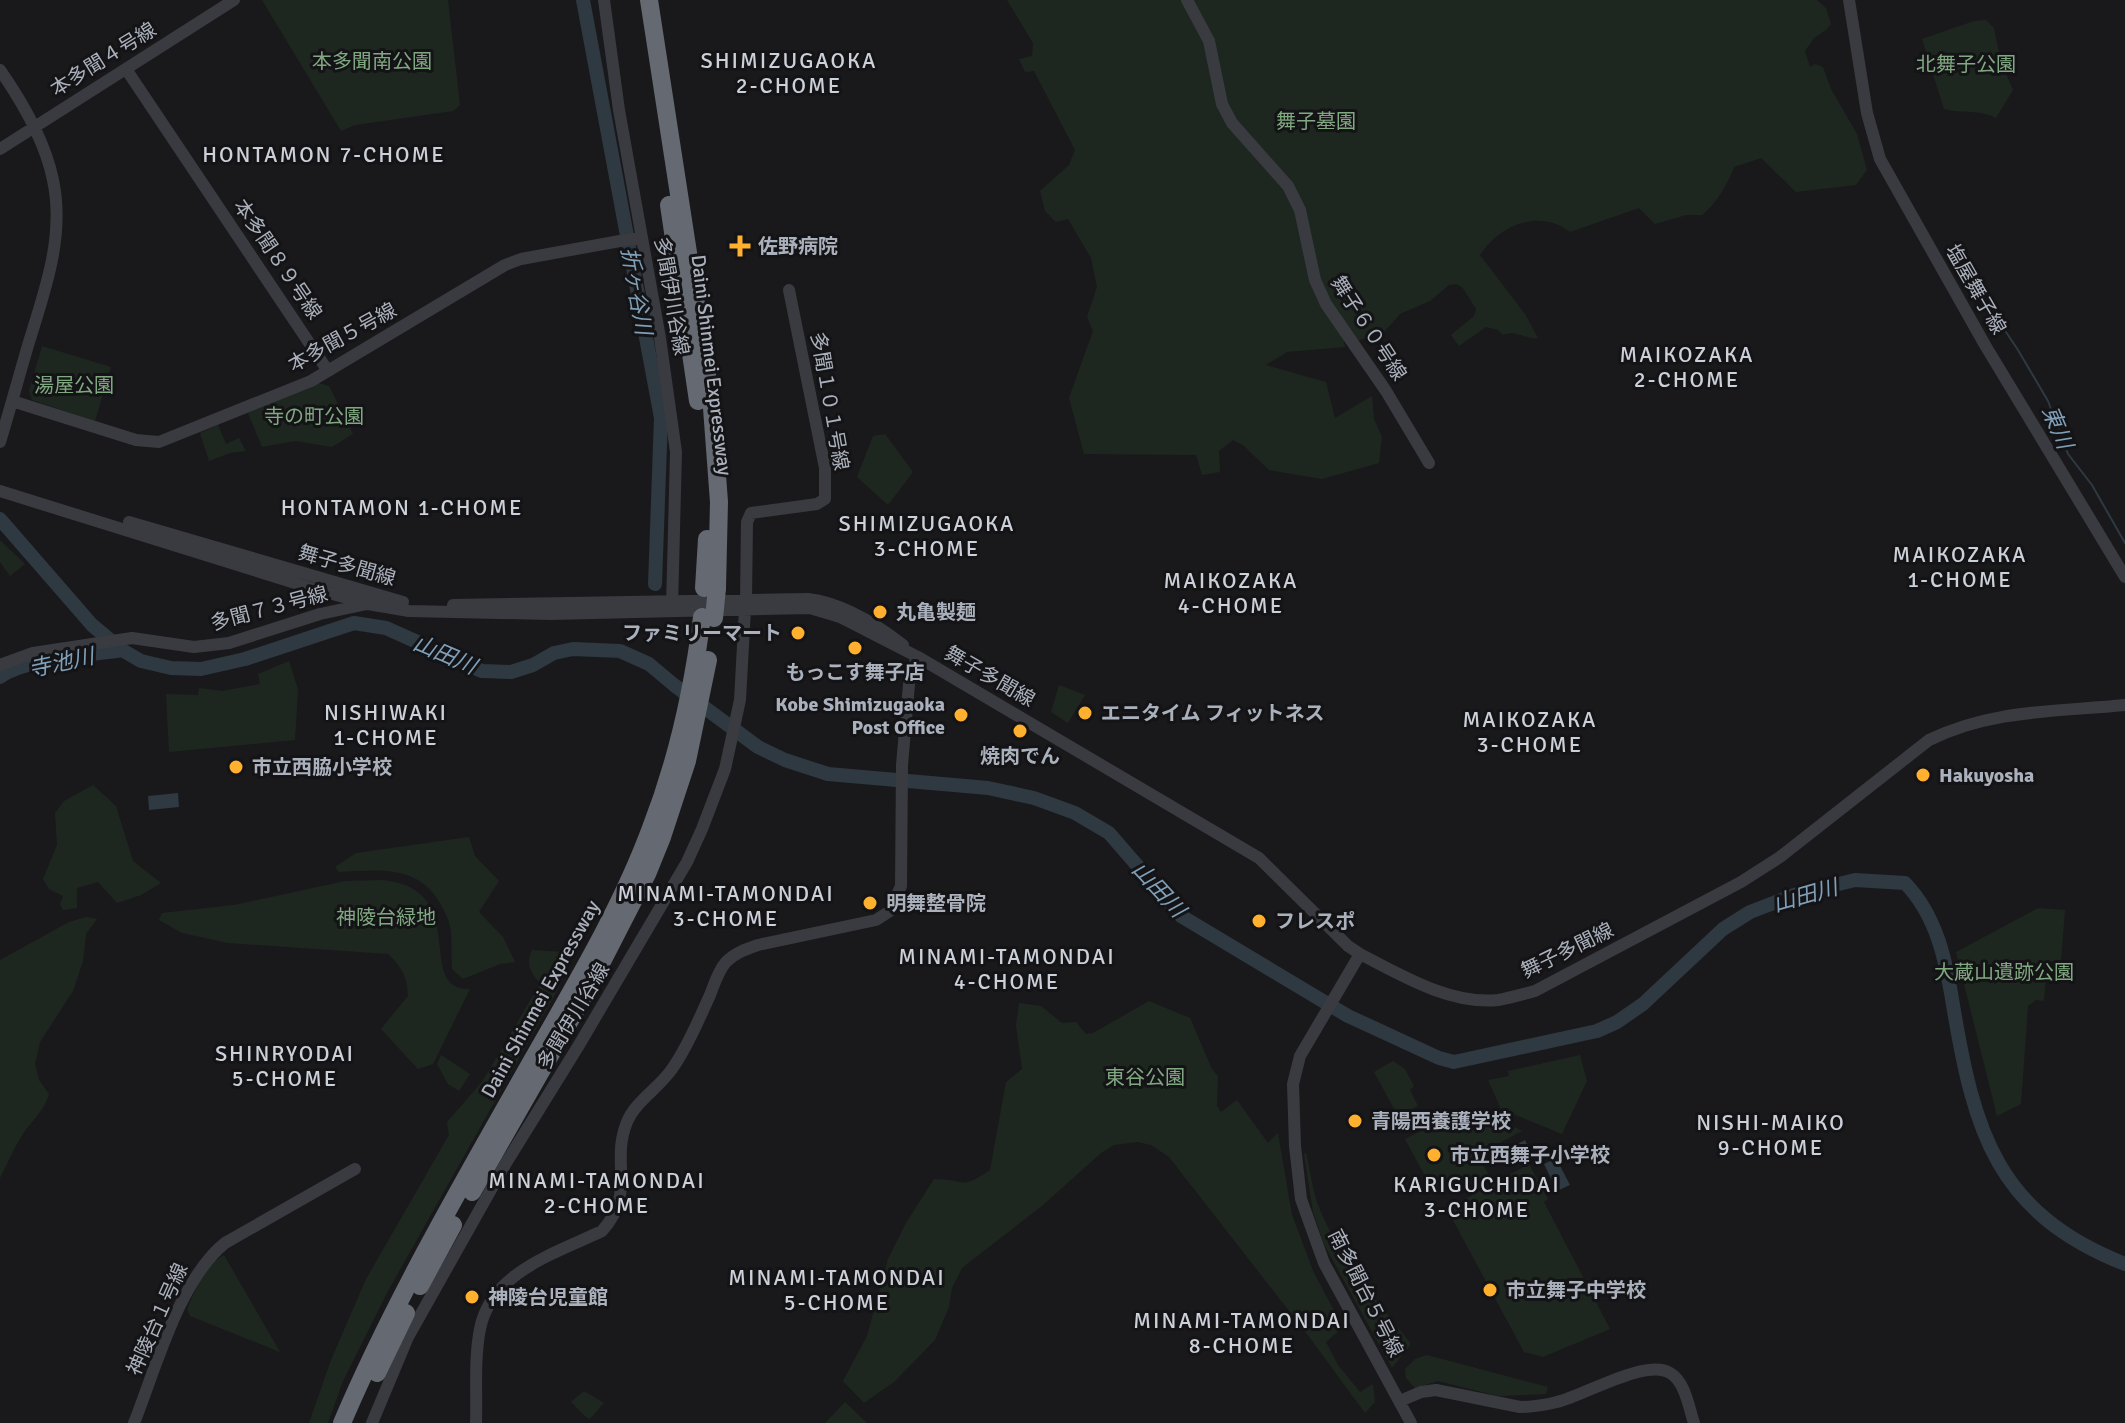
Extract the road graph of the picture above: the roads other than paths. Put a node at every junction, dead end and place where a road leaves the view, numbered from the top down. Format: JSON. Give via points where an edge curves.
{"nodes":[{"id":1,"x":234,"y":0,"type":"edge"},
{"id":2,"x":604,"y":0,"type":"edge"},
{"id":3,"x":636,"y":0,"type":"edge"},
{"id":4,"x":649,"y":0,"type":"edge"},
{"id":5,"x":1187,"y":0,"type":"edge"},
{"id":6,"x":1849,"y":0,"type":"edge"},
{"id":7,"x":126,"y":69,"type":"junction"},
{"id":8,"x":0,"y":70,"type":"edge"},
{"id":9,"x":34,"y":126,"type":"junction"},
{"id":10,"x":0,"y":149,"type":"edge"},
{"id":11,"x":637,"y":238,"type":"junction"},
{"id":12,"x":789,"y":290,"type":"dead end"},
{"id":13,"x":328,"y":371,"type":"junction"},
{"id":14,"x":12,"y":401,"type":"junction"},
{"id":15,"x":0,"y":442,"type":"edge"},
{"id":16,"x":1429,"y":463,"type":"dead end"},
{"id":17,"x":0,"y":483,"type":"edge"},
{"id":18,"x":0,"y":491,"type":"edge"},
{"id":19,"x":2125,"y":577,"type":"edge"},
{"id":20,"x":711,"y":588,"type":"junction"},
{"id":21,"x":368,"y":604,"type":"junction"},
{"id":22,"x":746,"y":604,"type":"junction"},
{"id":23,"x":672,"y":606,"type":"junction"},
{"id":24,"x":918,"y":657,"type":"junction"},
{"id":25,"x":0,"y":665,"type":"edge"},
{"id":26,"x":2125,"y":705,"type":"edge"},
{"id":27,"x":690,"y":723,"type":"junction"},
{"id":28,"x":1360,"y":954,"type":"junction"},
{"id":29,"x":355,"y":1169,"type":"dead end"},
{"id":30,"x":1400,"y":1401,"type":"junction"},
{"id":31,"x":134,"y":1423,"type":"edge"},
{"id":32,"x":342,"y":1423,"type":"edge"},
{"id":33,"x":356,"y":1423,"type":"edge"},
{"id":34,"x":372,"y":1423,"type":"edge"},
{"id":35,"x":476,"y":1423,"type":"edge"},
{"id":36,"x":1411,"y":1423,"type":"edge"},
{"id":37,"x":1694,"y":1423,"type":"edge"}],
"edges":[{"from":1,"to":7,"type":"street","name":"本多聞４号線"},
{"from":2,"to":11,"type":"street","name":"多聞伊川谷線"},
{"from":3,"to":20,"type":"highway","name":"Daini Shinmei Expressway","via":[[699,409]]},
{"from":4,"to":20,"type":"highway","name":"Daini Shinmei Expressway","via":[[712,408],[719,502]]},
{"from":5,"to":16,"type":"street","name":"舞子６０号線","via":[[1209,41],[1222,104],[1232,123],[1288,186],[1300,210],[1315,280],[1326,304]]},
{"from":6,"to":19,"type":"street","name":"塩屋舞子線","via":[[1880,159]]},
{"from":7,"to":9,"type":"street","name":"本多聞４号線"},
{"from":7,"to":13,"type":"street","name":"本多聞８９号線"},
{"from":8,"to":9,"type":"street"},
{"from":9,"to":10,"type":"street","name":"本多聞４号線"},
{"from":9,"to":14,"type":"street","via":[[54,182],[56,241]]},
{"from":11,"to":13,"type":"street","name":"本多聞５号線","via":[[505,265]]},
{"from":11,"to":23,"type":"street","name":"多聞伊川谷線","via":[[676,452]]},
{"from":12,"to":22,"type":"street","name":"多聞１０１号線","via":[[825,468],[825,499],[751,513]]},
{"from":13,"to":14,"type":"street","name":"本多聞５号線","via":[[159,442]]},
{"from":14,"to":15,"type":"street"},
{"from":17,"to":23,"type":"street","name":"舞子多聞線","via":[[392,600],[429,605]]},
{"from":18,"to":21,"type":"street","name":"舞子多聞線"},
{"from":20,"to":27,"type":"highway","name":"Daini Shinmei Expressway"},
{"from":21,"to":23,"type":"street","name":"舞子多聞線","via":[[447,613]]},
{"from":21,"to":25,"type":"street","name":"多聞７３号線","via":[[229,643],[194,647],[128,638],[33,653]]},
{"from":22,"to":23,"type":"street","name":"舞子多聞線"},
{"from":22,"to":24,"type":"street","name":"舞子多聞線","via":[[810,608],[840,617]]},
{"from":22,"to":34,"type":"street","name":"多聞伊川谷線","via":[[740,700],[729,754],[687,862],[408,1337]]},
{"from":24,"to":28,"type":"street","name":"舞子多聞線","via":[[1259,858]]},
{"from":24,"to":35,"type":"street","via":[[910,673],[899,795],[901,886],[890,911],[876,920],[750,948],[725,963],[672,1069],[628,1120],[622,1141],[622,1194],[612,1220],[602,1231],[511,1277],[494,1295],[480,1330]]},
{"from":26,"to":28,"type":"street","name":"舞子多聞線","via":[[2001,715],[1929,740],[1741,882],[1535,991],[1498,1000],[1464,998]]},
{"from":27,"to":32,"type":"highway","name":"Daini Shinmei Expressway","via":[[617,904],[425,1250]]},
{"from":27,"to":33,"type":"highway","name":"Daini Shinmei Expressway","via":[[662,837],[628,912],[436,1255]]},
{"from":28,"to":30,"type":"street","name":"南多聞台５号線","via":[[1300,1056],[1293,1084],[1294,1133],[1301,1199],[1314,1239]]},
{"from":29,"to":31,"type":"street","name":"神陵台１号線","via":[[211,1255],[176,1316]]},
{"from":30,"to":36,"type":"street","name":"南多聞台５号線"},
{"from":30,"to":37,"type":"street","via":[[1436,1390],[1530,1407],[1640,1371],[1662,1370],[1680,1382]]}]}
